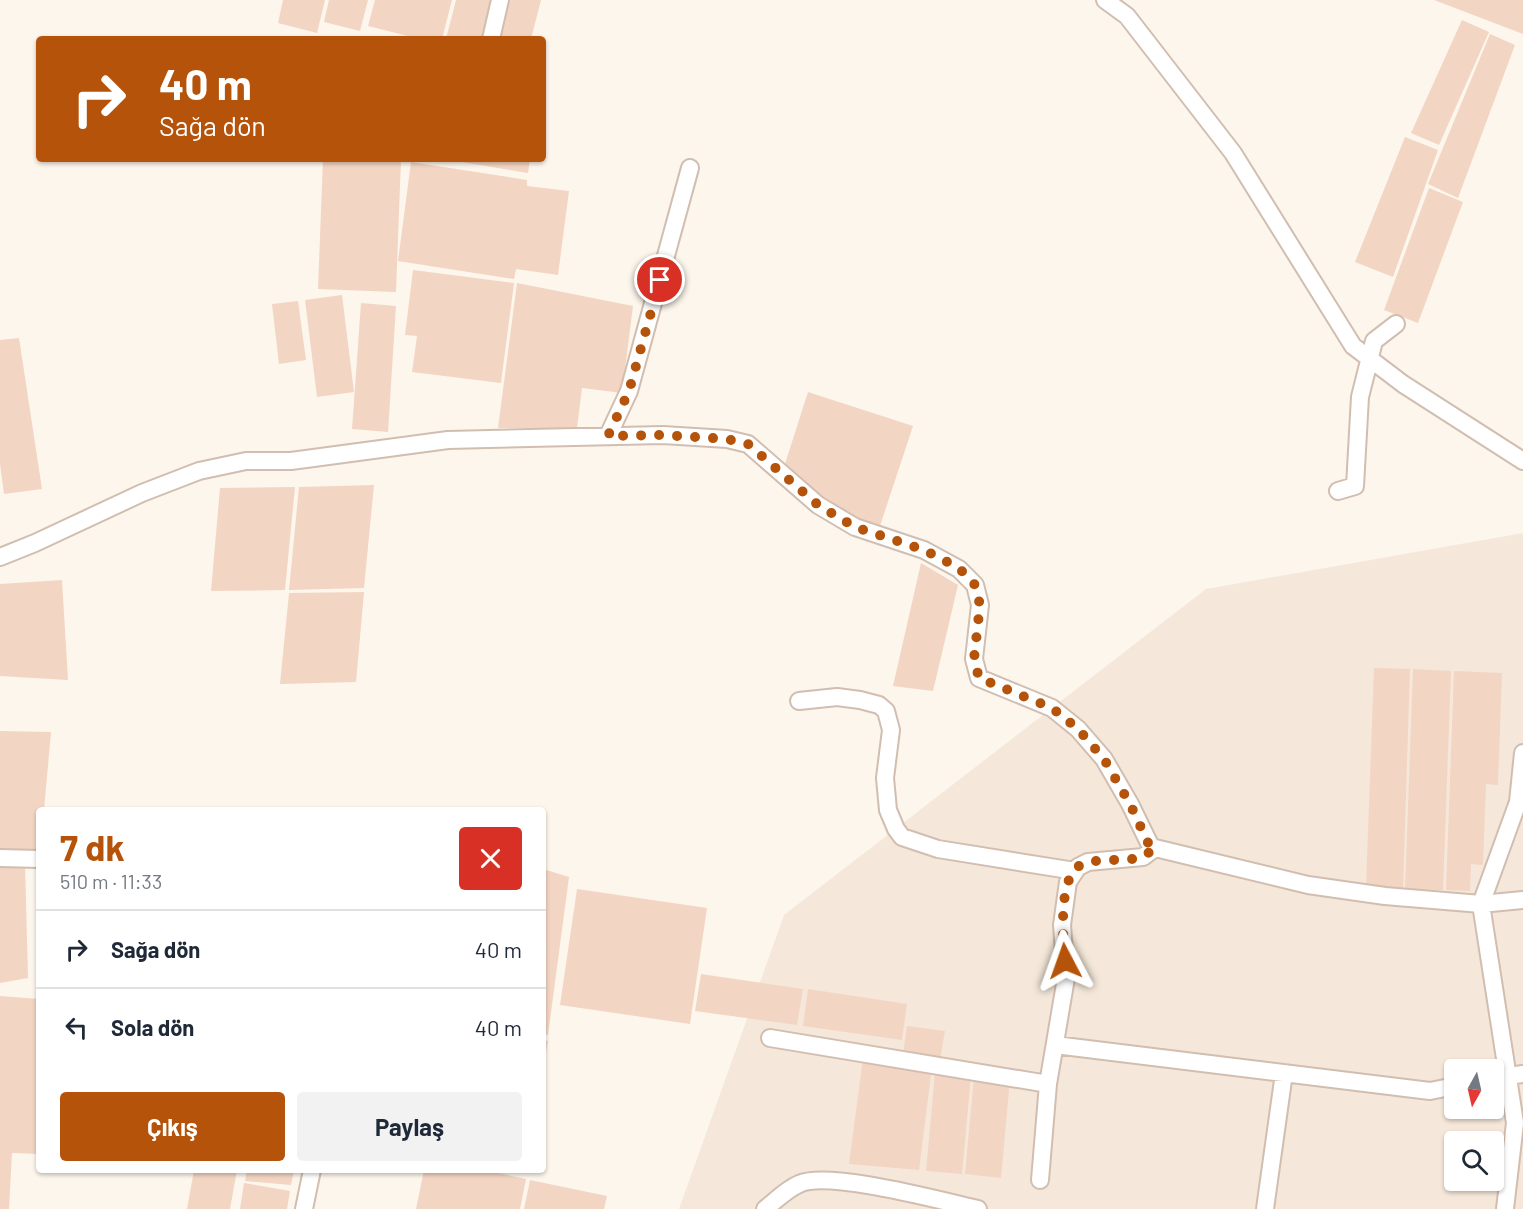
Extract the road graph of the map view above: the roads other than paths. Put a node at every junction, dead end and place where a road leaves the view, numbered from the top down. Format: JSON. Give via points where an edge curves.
{"nodes":[{"id":1,"x":500,"y":0,"type":"edge"},
{"id":2,"x":1105,"y":0,"type":"edge"},
{"id":3,"x":492,"y":36,"type":"edge"},
{"id":4,"x":690,"y":168,"type":"dead end"},
{"id":5,"x":1396,"y":324,"type":"dead end"},
{"id":6,"x":1370,"y":359,"type":"junction"},
{"id":7,"x":608,"y":436,"type":"junction"},
{"id":8,"x":1523,"y":461,"type":"edge"},
{"id":9,"x":1338,"y":491,"type":"dead end"},
{"id":10,"x":0,"y":557,"type":"edge"},
{"id":11,"x":799,"y":701,"type":"dead end"},
{"id":12,"x":1523,"y":753,"type":"edge"},
{"id":13,"x":1155,"y":848,"type":"junction"},
{"id":14,"x":0,"y":858,"type":"edge"},
{"id":15,"x":36,"y":860,"type":"edge"},
{"id":16,"x":1075,"y":871,"type":"junction"},
{"id":17,"x":1523,"y":900,"type":"edge"},
{"id":18,"x":1481,"y":904,"type":"junction"},
{"id":19,"x":770,"y":1038,"type":"dead end"},
{"id":20,"x":1055,"y":1045,"type":"junction"},
{"id":21,"x":1284,"y":1073,"type":"junction"},
{"id":22,"x":1508,"y":1076,"type":"edge"},
{"id":23,"x":1048,"y":1084,"type":"junction"},
{"id":24,"x":1444,"y":1088,"type":"edge"},
{"id":25,"x":311,"y":1173,"type":"edge"},
{"id":26,"x":1040,"y":1180,"type":"dead end"},
{"id":27,"x":304,"y":1209,"type":"edge"},
{"id":28,"x":765,"y":1209,"type":"edge"},
{"id":29,"x":978,"y":1209,"type":"edge"},
{"id":30,"x":1265,"y":1209,"type":"edge"},
{"id":31,"x":1505,"y":1209,"type":"edge"}],
"edges":[{"from":1,"to":3,"type":"street"},
{"from":2,"to":6,"type":"street","via":[[1127,16],[1233,153],[1353,346]]},
{"from":4,"to":7,"type":"street","via":[[629,391]]},
{"from":5,"to":6,"type":"street","via":[[1374,341]]},
{"from":6,"to":8,"type":"street"},
{"from":6,"to":9,"type":"street","via":[[1360,397],[1355,486]]},
{"from":7,"to":10,"type":"street","via":[[448,440],[291,461],[246,461],[199,471],[142,493]]},
{"from":7,"to":13,"type":"street","via":[[663,435],[748,444],[818,505],[855,527],[924,550],[959,568],[975,585],[980,605],[974,659],[979,678],[1052,708],[1078,729],[1104,759],[1150,847]]},
{"from":11,"to":16,"type":"street","via":[[837,697],[879,705],[886,711],[891,730],[885,778],[888,810],[902,837],[938,849]]},
{"from":12,"to":18,"type":"street","via":[[1518,802]]},
{"from":13,"to":16,"type":"street","via":[[1143,857],[1088,862]]},
{"from":13,"to":18,"type":"street","via":[[1308,885]]},
{"from":14,"to":15,"type":"street"},
{"from":16,"to":20,"type":"street","via":[[1068,882],[1062,925],[1066,978]]},
{"from":17,"to":18,"type":"street"},
{"from":18,"to":22,"type":"street"},
{"from":19,"to":23,"type":"street"},
{"from":20,"to":21,"type":"street"},
{"from":20,"to":23,"type":"street"},
{"from":21,"to":24,"type":"street","via":[[1430,1091]]},
{"from":21,"to":30,"type":"street"},
{"from":22,"to":31,"type":"street","via":[[1515,1123]]},
{"from":23,"to":26,"type":"street"},
{"from":25,"to":27,"type":"street"},
{"from":28,"to":29,"type":"street","via":[[798,1184],[823,1179]]}]}
